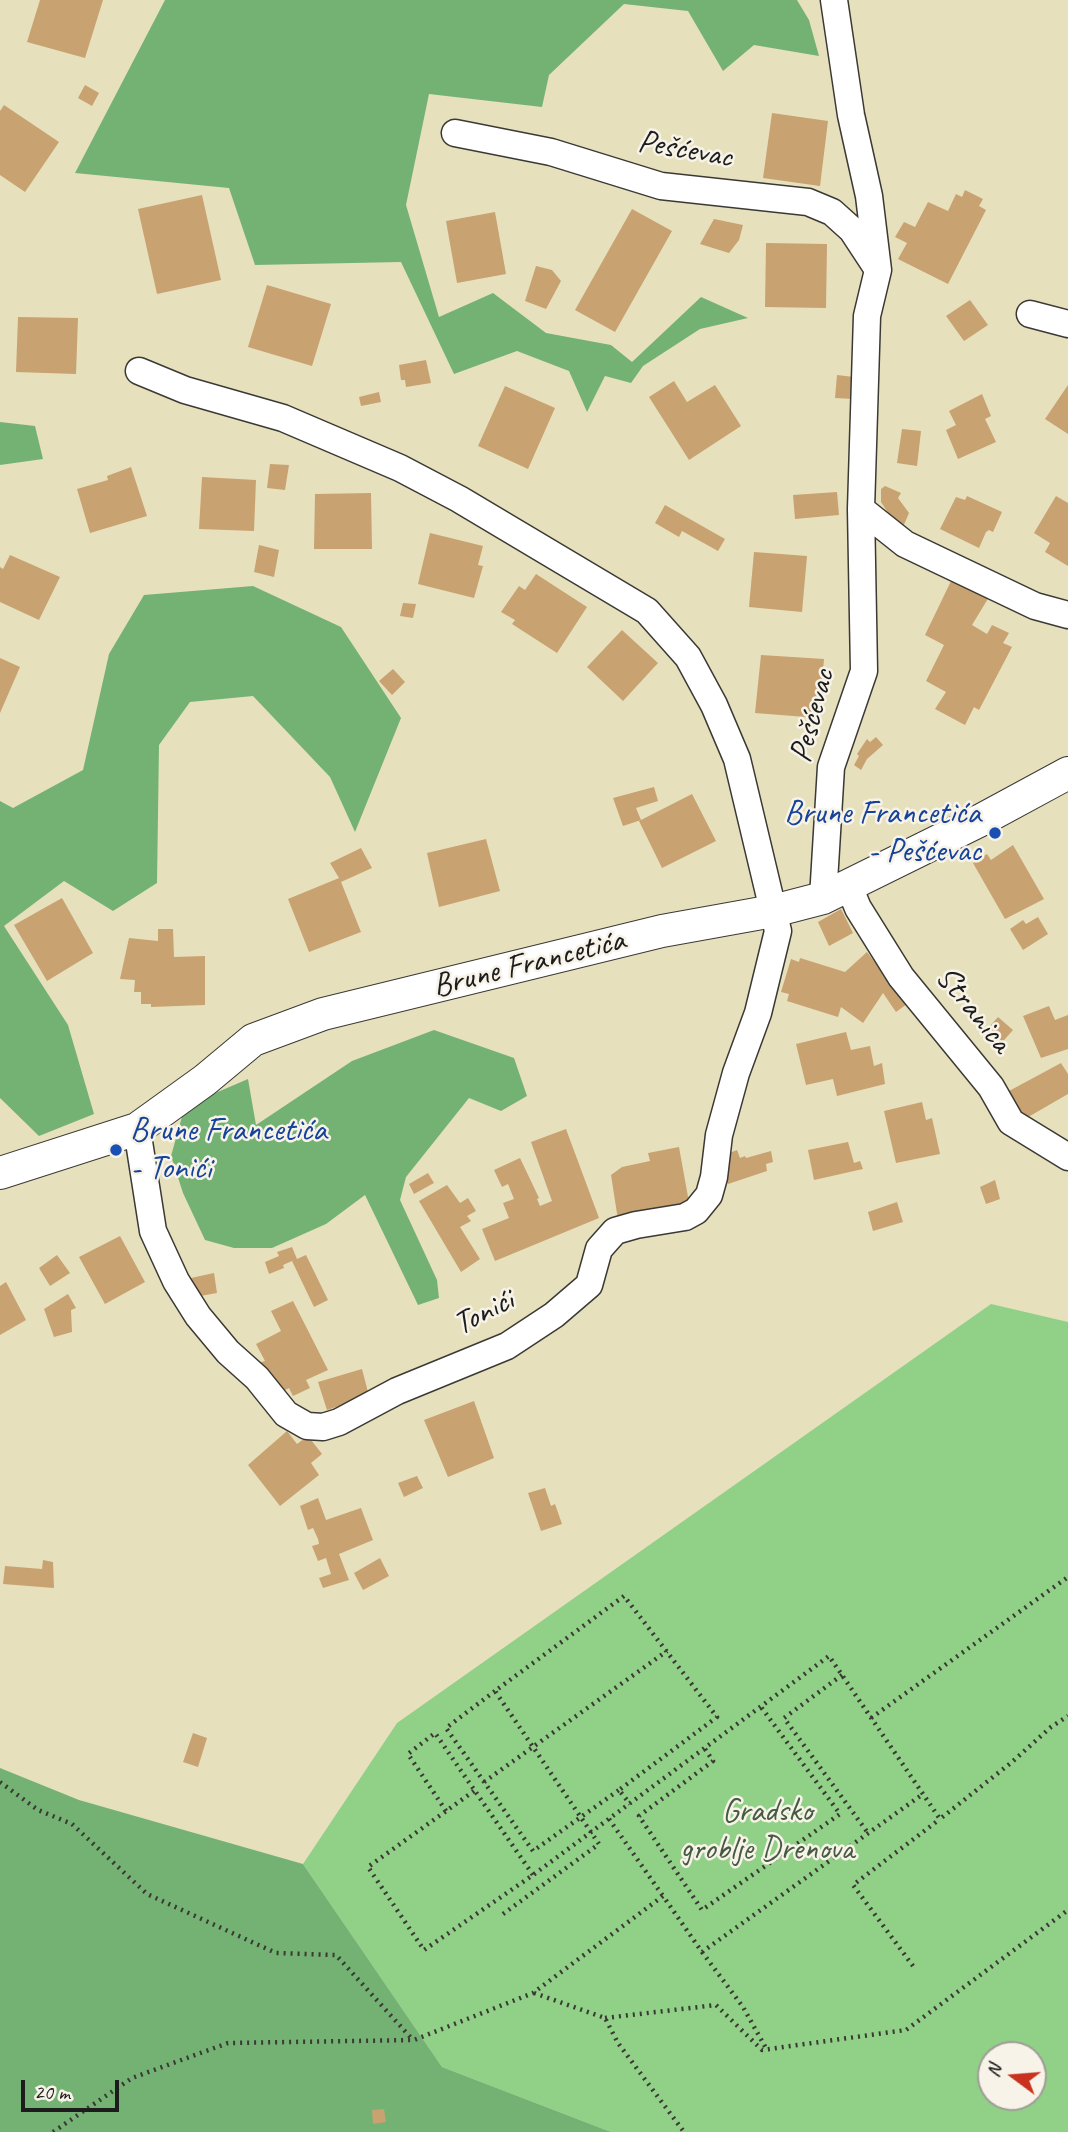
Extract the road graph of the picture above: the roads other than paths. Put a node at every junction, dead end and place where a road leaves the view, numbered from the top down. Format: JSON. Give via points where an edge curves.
{"nodes":[{"id":1,"x":834,"y":0,"type":"edge"},
{"id":2,"x":455,"y":133,"type":"dead end"},
{"id":3,"x":878,"y":270,"type":"junction"},
{"id":4,"x":1030,"y":314,"type":"dead end"},
{"id":5,"x":1068,"y":324,"type":"edge"},
{"id":6,"x":139,"y":372,"type":"dead end"},
{"id":7,"x":861,"y":509,"type":"junction"},
{"id":8,"x":1068,"y":615,"type":"edge"},
{"id":9,"x":1068,"y":773,"type":"edge"},
{"id":10,"x":836,"y":891,"type":"junction"},
{"id":11,"x":773,"y":911,"type":"junction"},
{"id":12,"x":138,"y":1129,"type":"junction"},
{"id":13,"x":1068,"y":1157,"type":"edge"},
{"id":14,"x":0,"y":1173,"type":"edge"}],
"edges":[{"from":1,"to":3,"type":"street","name":"Pešćevac"},
{"from":2,"to":3,"type":"street","name":"Pešćevac","via":[[551,152],[661,186],[808,202],[832,212],[852,230]]},
{"from":3,"to":7,"type":"street","name":"Pešćevac","via":[[867,316]]},
{"from":4,"to":5,"type":"street"},
{"from":6,"to":11,"type":"street","name":"Tonići","via":[[283,418],[400,468],[647,611],[688,657],[737,759]]},
{"from":7,"to":8,"type":"street","via":[[905,544],[1035,606]]},
{"from":7,"to":10,"type":"street","name":"Pešćevac","via":[[864,671],[831,767]]},
{"from":9,"to":10,"type":"street","name":"Brune Francetića"},
{"from":10,"to":11,"type":"street","name":"Brune Francetića"},
{"from":10,"to":13,"type":"street","name":"Stranica","via":[[858,908],[901,977],[991,1087],[1011,1122]]},
{"from":11,"to":12,"type":"street","name":"Brune Francetića","via":[[649,934],[323,1014],[253,1040]]},
{"from":11,"to":12,"type":"street","name":"Tonići","via":[[778,931],[758,1013],[719,1135],[709,1195],[696,1211],[615,1231],[599,1249],[589,1285],[554,1315],[507,1346],[397,1391],[339,1422],[307,1426],[286,1414],[198,1316],[153,1231]]},
{"from":12,"to":14,"type":"street","name":"Brune Francetića"}]}
